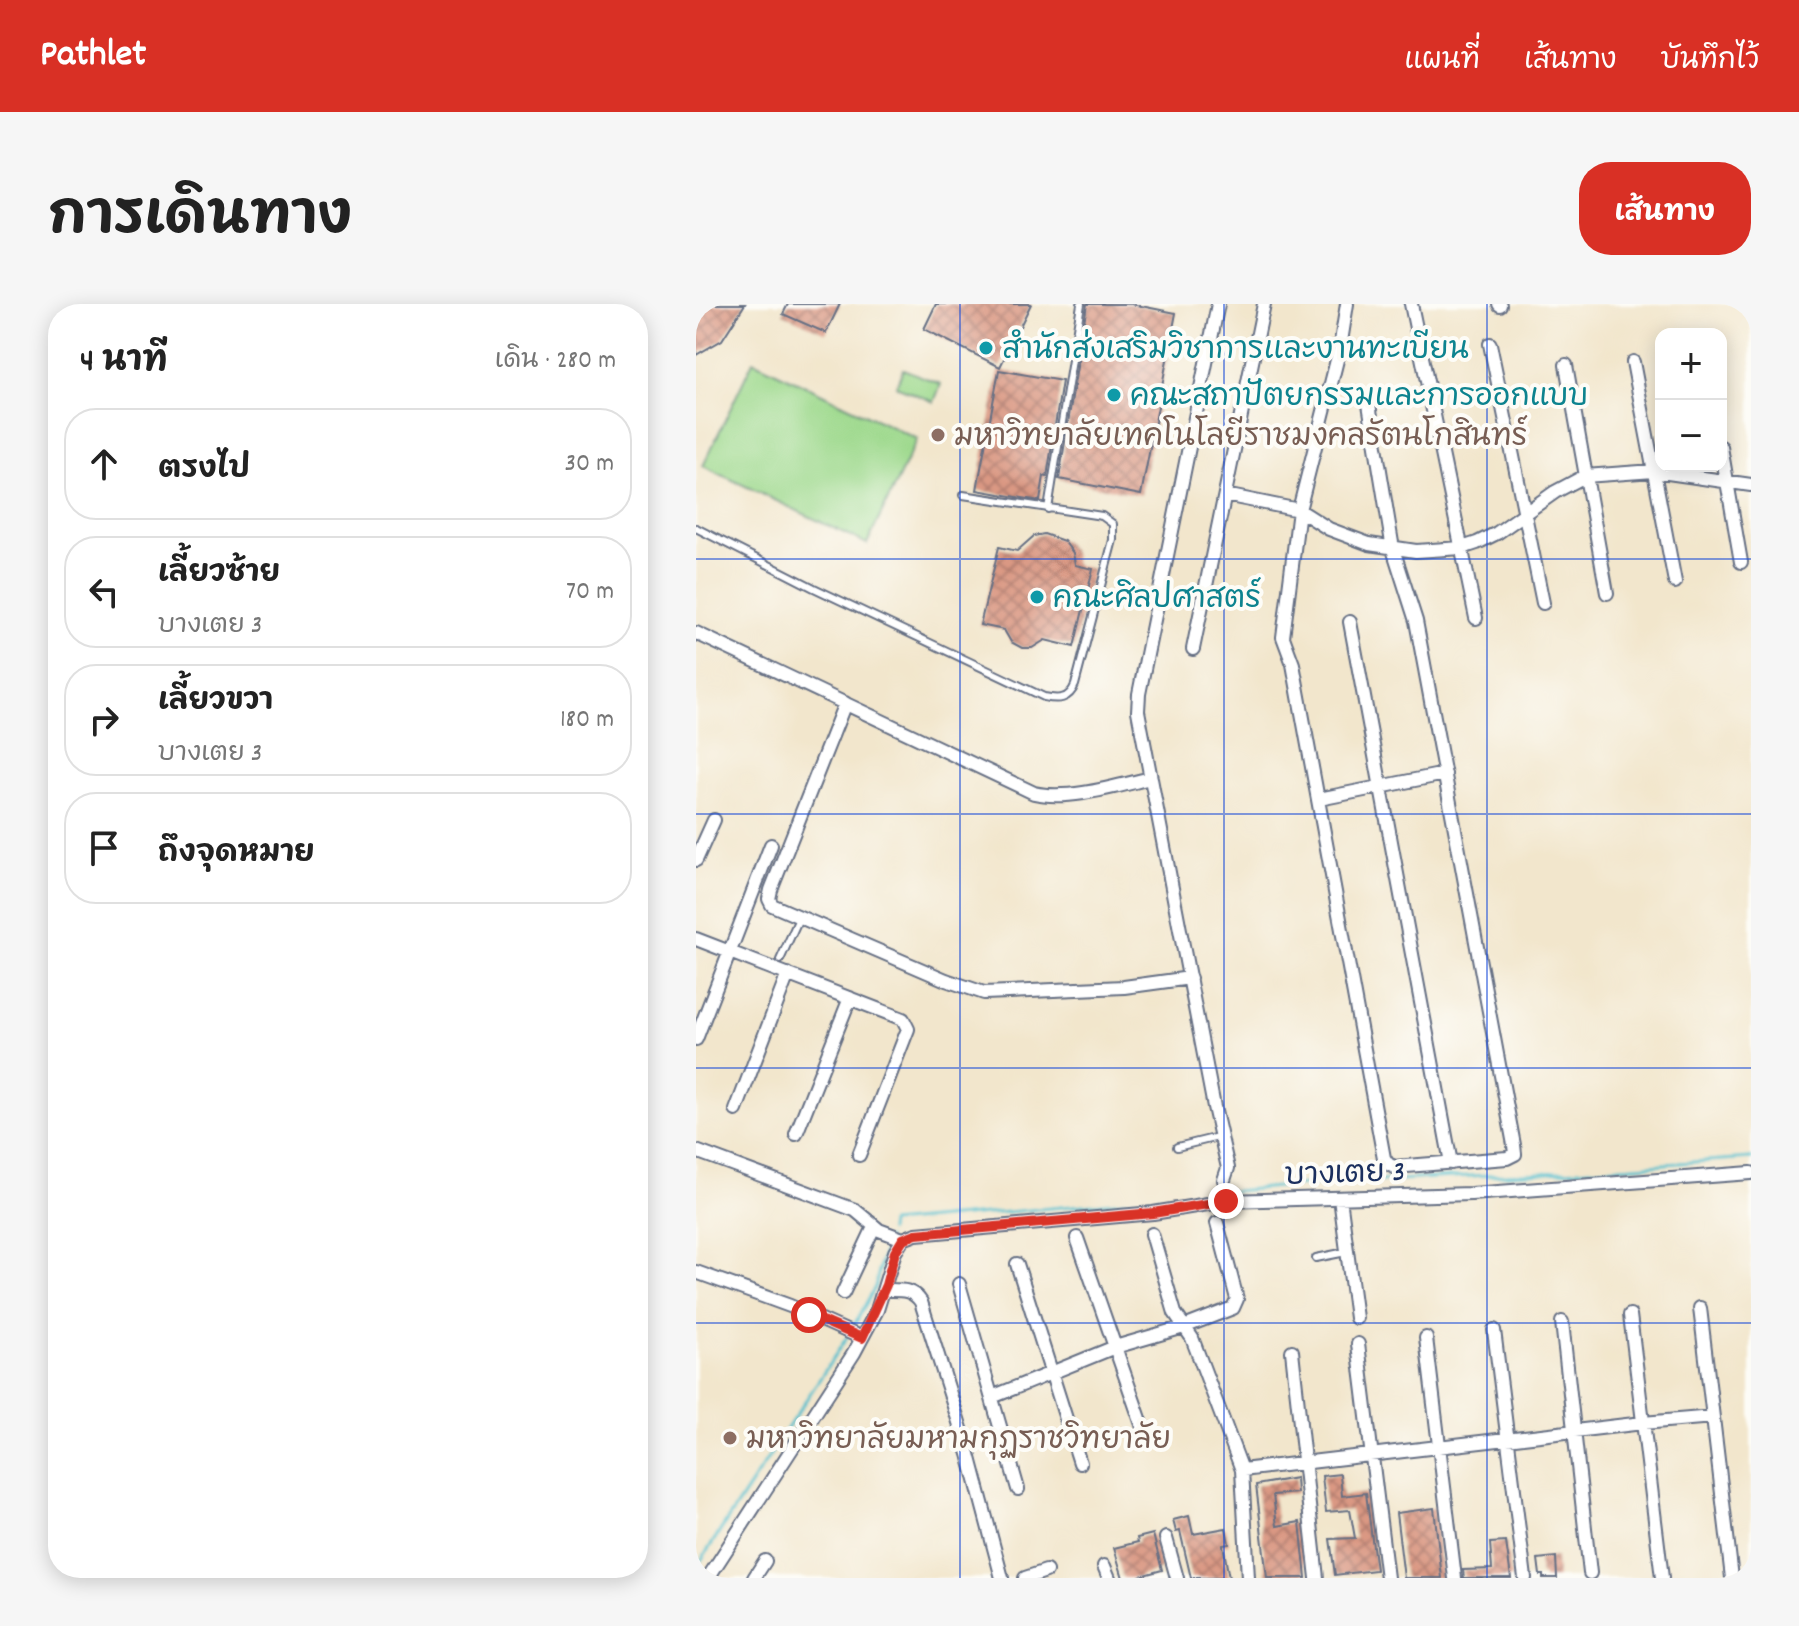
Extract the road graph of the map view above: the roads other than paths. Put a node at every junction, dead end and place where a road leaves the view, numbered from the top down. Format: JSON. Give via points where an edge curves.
{"nodes":[{"id":1,"x":1081,"y":304,"type":"edge"},
{"id":2,"x":1264,"y":304,"type":"edge"},
{"id":3,"x":1347,"y":304,"type":"edge"},
{"id":4,"x":1411,"y":304,"type":"edge"},
{"id":5,"x":1216,"y":305,"type":"edge"},
{"id":6,"x":1490,"y":344,"type":"dead end"},
{"id":7,"x":1633,"y":362,"type":"dead end"},
{"id":8,"x":1566,"y":365,"type":"dead end"},
{"id":9,"x":1369,"y":404,"type":"dead end"},
{"id":10,"x":1654,"y":471,"type":"junction"},
{"id":11,"x":1726,"y":472,"type":"edge"},
{"id":12,"x":1585,"y":476,"type":"junction"},
{"id":13,"x":1728,"y":483,"type":"junction"},
{"id":14,"x":1751,"y":485,"type":"edge"},
{"id":15,"x":963,"y":495,"type":"dead end"},
{"id":16,"x":1225,"y":495,"type":"junction"},
{"id":17,"x":1048,"y":509,"type":"junction"},
{"id":18,"x":1299,"y":510,"type":"junction"},
{"id":19,"x":1525,"y":512,"type":"junction"},
{"id":20,"x":696,"y":528,"type":"edge"},
{"id":21,"x":1462,"y":548,"type":"junction"},
{"id":22,"x":1393,"y":549,"type":"junction"},
{"id":23,"x":1741,"y":562,"type":"dead end"},
{"id":24,"x":1675,"y":582,"type":"dead end"},
{"id":25,"x":1607,"y":593,"type":"dead end"},
{"id":26,"x":1543,"y":603,"type":"dead end"},
{"id":27,"x":1476,"y":618,"type":"dead end"},
{"id":28,"x":1350,"y":622,"type":"dead end"},
{"id":29,"x":696,"y":633,"type":"edge"},
{"id":30,"x":1193,"y":649,"type":"dead end"},
{"id":31,"x":845,"y":703,"type":"junction"},
{"id":32,"x":1445,"y":774,"type":"junction"},
{"id":33,"x":1151,"y":778,"type":"junction"},
{"id":34,"x":1382,"y":785,"type":"junction"},
{"id":35,"x":1319,"y":799,"type":"junction"},
{"id":36,"x":714,"y":820,"type":"dead end"},
{"id":37,"x":771,"y":845,"type":"dead end"},
{"id":38,"x":696,"y":860,"type":"edge"},
{"id":39,"x":800,"y":916,"type":"junction"},
{"id":40,"x":696,"y":939,"type":"edge"},
{"id":41,"x":729,"y":951,"type":"junction"},
{"id":42,"x":780,"y":960,"type":"dead end"},
{"id":43,"x":788,"y":974,"type":"junction"},
{"id":44,"x":1190,"y":978,"type":"junction"},
{"id":45,"x":850,"y":998,"type":"junction"},
{"id":46,"x":696,"y":1039,"type":"edge"},
{"id":47,"x":736,"y":1110,"type":"dead end"},
{"id":48,"x":796,"y":1134,"type":"dead end"},
{"id":49,"x":1222,"y":1136,"type":"junction"},
{"id":50,"x":1177,"y":1147,"type":"dead end"},
{"id":51,"x":696,"y":1151,"type":"edge"},
{"id":52,"x":859,"y":1155,"type":"dead end"},
{"id":53,"x":1451,"y":1163,"type":"junction"},
{"id":54,"x":1751,"y":1173,"type":"edge"},
{"id":55,"x":1224,"y":1180,"type":"dead end"},
{"id":56,"x":1340,"y":1198,"type":"junction"},
{"id":57,"x":1217,"y":1223,"type":"dead end"},
{"id":58,"x":876,"y":1229,"type":"junction"},
{"id":59,"x":1152,"y":1234,"type":"dead end"},
{"id":60,"x":898,"y":1238,"type":"junction"},
{"id":61,"x":1077,"y":1238,"type":"dead end"},
{"id":62,"x":1346,"y":1252,"type":"junction"},
{"id":63,"x":1316,"y":1258,"type":"dead end"},
{"id":64,"x":1017,"y":1264,"type":"dead end"},
{"id":65,"x":696,"y":1272,"type":"edge"},
{"id":66,"x":959,"y":1284,"type":"dead end"},
{"id":67,"x":884,"y":1290,"type":"junction"},
{"id":68,"x":843,"y":1293,"type":"dead end"},
{"id":69,"x":1700,"y":1308,"type":"dead end"},
{"id":70,"x":1630,"y":1315,"type":"dead end"},
{"id":71,"x":1356,"y":1318,"type":"dead end"},
{"id":72,"x":1562,"y":1322,"type":"dead end"},
{"id":73,"x":1184,"y":1327,"type":"junction"},
{"id":74,"x":1494,"y":1330,"type":"dead end"},
{"id":75,"x":858,"y":1336,"type":"junction"},
{"id":76,"x":1426,"y":1338,"type":"dead end"},
{"id":77,"x":1358,"y":1344,"type":"dead end"},
{"id":78,"x":1115,"y":1347,"type":"junction"},
{"id":79,"x":1292,"y":1351,"type":"dead end"},
{"id":80,"x":1051,"y":1371,"type":"junction"},
{"id":81,"x":992,"y":1397,"type":"junction"},
{"id":82,"x":1713,"y":1417,"type":"junction"},
{"id":83,"x":1643,"y":1423,"type":"junction"},
{"id":84,"x":1575,"y":1431,"type":"junction"},
{"id":85,"x":1145,"y":1433,"type":"dead end"},
{"id":86,"x":1508,"y":1439,"type":"junction"},
{"id":87,"x":1439,"y":1447,"type":"junction"},
{"id":88,"x":1372,"y":1454,"type":"junction"},
{"id":89,"x":1305,"y":1462,"type":"junction"},
{"id":90,"x":1080,"y":1463,"type":"dead end"},
{"id":91,"x":1242,"y":1470,"type":"junction"},
{"id":92,"x":1018,"y":1489,"type":"dead end"},
{"id":93,"x":1166,"y":1538,"type":"dead end"},
{"id":94,"x":765,"y":1561,"type":"dead end"},
{"id":95,"x":1046,"y":1571,"type":"dead end"},
{"id":96,"x":1590,"y":1573,"type":"dead end"},
{"id":97,"x":708,"y":1578,"type":"edge"},
{"id":98,"x":754,"y":1578,"type":"edge"},
{"id":99,"x":1002,"y":1578,"type":"edge"},
{"id":100,"x":1025,"y":1578,"type":"edge"},
{"id":101,"x":1177,"y":1578,"type":"edge"},
{"id":102,"x":1248,"y":1578,"type":"edge"},
{"id":103,"x":1317,"y":1578,"type":"edge"},
{"id":104,"x":1387,"y":1578,"type":"edge"},
{"id":105,"x":1455,"y":1578,"type":"edge"},
{"id":106,"x":1525,"y":1578,"type":"edge"},
{"id":107,"x":1662,"y":1578,"type":"edge"},
{"id":108,"x":1732,"y":1578,"type":"edge"}],
"edges":[{"from":1,"to":17,"type":"lane"},
{"from":2,"to":16,"type":"street"},
{"from":3,"to":18,"type":"street"},
{"from":4,"to":21,"type":"street"},
{"from":5,"to":33,"type":"street","via":[[1139,694]]},
{"from":6,"to":19,"type":"street"},
{"from":7,"to":10,"type":"street"},
{"from":8,"to":12,"type":"street"},
{"from":9,"to":22,"type":"street"},
{"from":10,"to":12,"type":"street"},
{"from":10,"to":13,"type":"street"},
{"from":10,"to":24,"type":"street"},
{"from":11,"to":13,"type":"street"},
{"from":12,"to":19,"type":"street"},
{"from":12,"to":25,"type":"street"},
{"from":13,"to":14,"type":"street"},
{"from":13,"to":23,"type":"street"},
{"from":15,"to":17,"type":"lane"},
{"from":16,"to":18,"type":"street"},
{"from":16,"to":30,"type":"street"},
{"from":17,"to":20,"type":"lane","via":[[1102,516],[1113,524],[1075,685],[1071,694],[1056,700]]},
{"from":18,"to":22,"type":"street","via":[[1348,537]]},
{"from":18,"to":35,"type":"street","via":[[1283,637]]},
{"from":19,"to":21,"type":"street","via":[[1497,533]]},
{"from":19,"to":26,"type":"street"},
{"from":21,"to":22,"type":"street"},
{"from":21,"to":27,"type":"street"},
{"from":22,"to":32,"type":"street","via":[[1416,621]]},
{"from":28,"to":34,"type":"street"},
{"from":29,"to":31,"type":"street"},
{"from":31,"to":33,"type":"street","via":[[1044,796]]},
{"from":31,"to":39,"type":"street","via":[[769,899]]},
{"from":32,"to":34,"type":"street"},
{"from":32,"to":53,"type":"street","via":[[1515,1154]]},
{"from":33,"to":44,"type":"street"},
{"from":34,"to":35,"type":"street"},
{"from":34,"to":53,"type":"street"},
{"from":35,"to":53,"type":"street","via":[[1384,1158],[1394,1167]]},
{"from":36,"to":38,"type":"street"},
{"from":37,"to":41,"type":"street"},
{"from":39,"to":42,"type":"lane"},
{"from":39,"to":44,"type":"street","via":[[984,993],[1124,987]]},
{"from":40,"to":41,"type":"street"},
{"from":41,"to":43,"type":"street"},
{"from":41,"to":46,"type":"street"},
{"from":43,"to":45,"type":"street"},
{"from":43,"to":47,"type":"street"},
{"from":44,"to":49,"type":"street"},
{"from":45,"to":48,"type":"street"},
{"from":45,"to":52,"type":"street","via":[[903,1019],[908,1029]]},
{"from":49,"to":50,"type":"lane"},
{"from":49,"to":55,"type":"street","via":[[1228,1168]]},
{"from":51,"to":58,"type":"street","via":[[855,1210]]},
{"from":54,"to":56,"type":"street","name":"บางเตย 3","via":[[1525,1191]]},
{"from":56,"to":60,"type":"street","name":"บางเตย 3","via":[[1226,1201]]},
{"from":56,"to":62,"type":"street"},
{"from":57,"to":73,"type":"street","via":[[1237,1299],[1233,1308]]},
{"from":58,"to":60,"type":"street"},
{"from":58,"to":68,"type":"street"},
{"from":59,"to":73,"type":"street"},
{"from":60,"to":67,"type":"street"},
{"from":61,"to":78,"type":"street"},
{"from":62,"to":63,"type":"lane"},
{"from":62,"to":71,"type":"street"},
{"from":64,"to":80,"type":"street"},
{"from":65,"to":75,"type":"street"},
{"from":66,"to":81,"type":"street"},
{"from":67,"to":75,"type":"street"},
{"from":67,"to":99,"type":"street","via":[[906,1290],[921,1302]]},
{"from":69,"to":82,"type":"street"},
{"from":70,"to":83,"type":"street"},
{"from":72,"to":84,"type":"street"},
{"from":73,"to":78,"type":"street"},
{"from":73,"to":91,"type":"street"},
{"from":74,"to":86,"type":"street"},
{"from":75,"to":97,"type":"street"},
{"from":76,"to":87,"type":"street"},
{"from":77,"to":88,"type":"street"},
{"from":78,"to":80,"type":"street"},
{"from":78,"to":85,"type":"street"},
{"from":79,"to":89,"type":"street"},
{"from":80,"to":81,"type":"street"},
{"from":80,"to":90,"type":"street"},
{"from":81,"to":92,"type":"street"},
{"from":82,"to":83,"type":"street"},
{"from":82,"to":108,"type":"street"},
{"from":83,"to":84,"type":"street"},
{"from":83,"to":107,"type":"street"},
{"from":84,"to":86,"type":"street"},
{"from":84,"to":96,"type":"street"},
{"from":86,"to":87,"type":"street"},
{"from":86,"to":106,"type":"street"},
{"from":87,"to":88,"type":"street"},
{"from":87,"to":105,"type":"street"},
{"from":88,"to":89,"type":"street"},
{"from":88,"to":104,"type":"street"},
{"from":89,"to":91,"type":"street"},
{"from":89,"to":103,"type":"street"},
{"from":91,"to":102,"type":"street"},
{"from":93,"to":101,"type":"street"},
{"from":94,"to":98,"type":"street"},
{"from":95,"to":100,"type":"street"}]}
